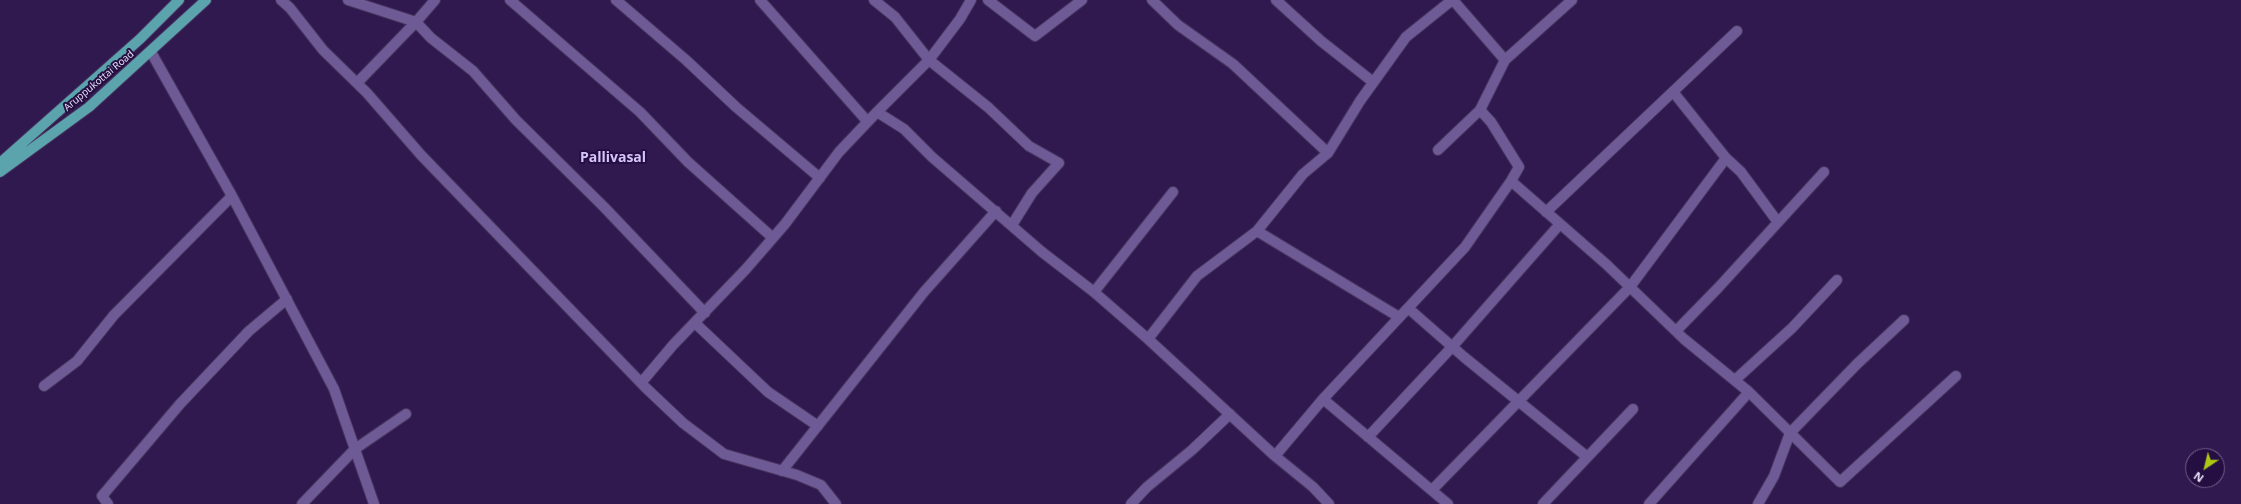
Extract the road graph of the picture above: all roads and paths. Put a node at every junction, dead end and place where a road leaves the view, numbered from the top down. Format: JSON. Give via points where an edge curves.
{"nodes":[{"id":1,"x":180,"y":0,"type":"edge"},
{"id":2,"x":206,"y":0,"type":"edge"},
{"id":3,"x":281,"y":0,"type":"edge"},
{"id":4,"x":348,"y":0,"type":"edge"},
{"id":5,"x":435,"y":0,"type":"edge"},
{"id":6,"x":510,"y":0,"type":"edge"},
{"id":7,"x":616,"y":0,"type":"edge"},
{"id":8,"x":760,"y":0,"type":"edge"},
{"id":9,"x":874,"y":0,"type":"edge"},
{"id":10,"x":971,"y":0,"type":"edge"},
{"id":11,"x":988,"y":0,"type":"edge"},
{"id":12,"x":1082,"y":0,"type":"edge"},
{"id":13,"x":1152,"y":0,"type":"edge"},
{"id":14,"x":1276,"y":0,"type":"edge"},
{"id":15,"x":1453,"y":0,"type":"edge"},
{"id":16,"x":1572,"y":0,"type":"edge"},
{"id":17,"x":416,"y":22,"type":"junction"},
{"id":18,"x":1737,"y":31,"type":"dead end"},
{"id":19,"x":151,"y":52,"type":"junction"},
{"id":20,"x":929,"y":60,"type":"junction"},
{"id":21,"x":1505,"y":60,"type":"junction"},
{"id":22,"x":1374,"y":82,"type":"junction"},
{"id":23,"x":358,"y":83,"type":"junction"},
{"id":24,"x":1674,"y":93,"type":"junction"},
{"id":25,"x":1480,"y":110,"type":"junction"},
{"id":26,"x":876,"y":112,"type":"junction"},
{"id":27,"x":868,"y":121,"type":"junction"},
{"id":28,"x":1438,"y":150,"type":"dead end"},
{"id":29,"x":1328,"y":153,"type":"junction"},
{"id":30,"x":1726,"y":158,"type":"junction"},
{"id":31,"x":0,"y":163,"type":"edge"},
{"id":32,"x":0,"y":172,"type":"edge"},
{"id":33,"x":1824,"y":172,"type":"dead end"},
{"id":34,"x":820,"y":178,"type":"junction"},
{"id":35,"x":1511,"y":181,"type":"junction"},
{"id":36,"x":1173,"y":192,"type":"dead end"},
{"id":37,"x":232,"y":196,"type":"junction"},
{"id":38,"x":996,"y":211,"type":"junction"},
{"id":39,"x":1546,"y":212,"type":"junction"},
{"id":40,"x":1777,"y":222,"type":"junction"},
{"id":41,"x":1560,"y":224,"type":"junction"},
{"id":42,"x":1012,"y":225,"type":"junction"},
{"id":43,"x":1257,"y":231,"type":"junction"},
{"id":44,"x":773,"y":238,"type":"junction"},
{"id":45,"x":1837,"y":280,"type":"dead end"},
{"id":46,"x":1630,"y":287,"type":"junction"},
{"id":47,"x":1094,"y":292,"type":"junction"},
{"id":48,"x":287,"y":299,"type":"junction"},
{"id":49,"x":1408,"y":308,"type":"junction"},
{"id":50,"x":705,"y":313,"type":"junction"},
{"id":51,"x":1399,"y":317,"type":"junction"},
{"id":52,"x":1904,"y":320,"type":"dead end"},
{"id":53,"x":695,"y":323,"type":"junction"},
{"id":54,"x":1676,"y":331,"type":"junction"},
{"id":55,"x":1148,"y":339,"type":"junction"},
{"id":56,"x":1452,"y":347,"type":"junction"},
{"id":57,"x":1956,"y":376,"type":"dead end"},
{"id":58,"x":1735,"y":380,"type":"junction"},
{"id":59,"x":641,"y":383,"type":"junction"},
{"id":60,"x":44,"y":386,"type":"dead end"},
{"id":61,"x":1749,"y":392,"type":"junction"},
{"id":62,"x":1324,"y":399,"type":"junction"},
{"id":63,"x":1518,"y":400,"type":"junction"},
{"id":64,"x":1633,"y":409,"type":"dead end"},
{"id":65,"x":406,"y":414,"type":"dead end"},
{"id":66,"x":1230,"y":414,"type":"junction"},
{"id":67,"x":818,"y":426,"type":"junction"},
{"id":68,"x":1790,"y":433,"type":"junction"},
{"id":69,"x":1368,"y":437,"type":"junction"},
{"id":70,"x":355,"y":449,"type":"junction"},
{"id":71,"x":1275,"y":456,"type":"junction"},
{"id":72,"x":1586,"y":456,"type":"junction"},
{"id":73,"x":782,"y":471,"type":"junction"},
{"id":74,"x":1432,"y":490,"type":"junction"},
{"id":75,"x":108,"y":504,"type":"edge"},
{"id":76,"x":302,"y":504,"type":"edge"},
{"id":77,"x":374,"y":504,"type":"edge"},
{"id":78,"x":836,"y":504,"type":"edge"},
{"id":79,"x":1131,"y":504,"type":"edge"},
{"id":80,"x":1329,"y":504,"type":"edge"},
{"id":81,"x":1448,"y":504,"type":"edge"},
{"id":82,"x":1542,"y":504,"type":"edge"},
{"id":83,"x":1649,"y":504,"type":"edge"},
{"id":84,"x":1758,"y":504,"type":"edge"}],
"edges":[{"from":1,"to":31,"type":"main road","name":"Aruppukottai Road"},
{"from":2,"to":19,"type":"main road","name":"Aruppukottai Road"},
{"from":3,"to":23,"type":"street","via":[[323,50]]},
{"from":4,"to":17,"type":"street"},
{"from":5,"to":17,"type":"street"},
{"from":6,"to":44,"type":"street","via":[[640,112],[688,162]]},
{"from":7,"to":34,"type":"street"},
{"from":8,"to":27,"type":"street"},
{"from":9,"to":20,"type":"street","via":[[895,17]]},
{"from":10,"to":20,"type":"street"},
{"from":11,"to":12,"type":"street","via":[[1036,36]]},
{"from":13,"to":29,"type":"street","via":[[1178,25],[1232,64]]},
{"from":14,"to":22,"type":"street","via":[[1321,41]]},
{"from":15,"to":21,"type":"street"},
{"from":15,"to":22,"type":"street","via":[[1406,37]]},
{"from":16,"to":21,"type":"street"},
{"from":17,"to":23,"type":"street"},
{"from":17,"to":50,"type":"street","via":[[431,38],[473,70],[516,120],[604,207]]},
{"from":18,"to":24,"type":"street"},
{"from":19,"to":32,"type":"main road","name":"Aruppukottai Road","via":[[89,107]]},
{"from":19,"to":37,"type":"street"},
{"from":20,"to":26,"type":"street"},
{"from":20,"to":42,"type":"street","via":[[989,108],[1029,146],[1059,163],[1032,192]]},
{"from":21,"to":25,"type":"street"},
{"from":22,"to":29,"type":"street"},
{"from":23,"to":59,"type":"street","via":[[421,155]]},
{"from":24,"to":30,"type":"street"},
{"from":24,"to":39,"type":"street"},
{"from":25,"to":28,"type":"street"},
{"from":25,"to":35,"type":"street","via":[[1492,122],[1519,167]]},
{"from":26,"to":27,"type":"street"},
{"from":26,"to":38,"type":"street","via":[[904,129],[932,157]]},
{"from":27,"to":34,"type":"street","via":[[839,152]]},
{"from":29,"to":43,"type":"street","via":[[1303,174]]},
{"from":30,"to":40,"type":"street","via":[[1741,172]]},
{"from":30,"to":46,"type":"street"},
{"from":33,"to":40,"type":"street"},
{"from":34,"to":44,"type":"street"},
{"from":35,"to":39,"type":"street"},
{"from":35,"to":49,"type":"street","via":[[1465,247]]},
{"from":36,"to":47,"type":"street"},
{"from":37,"to":48,"type":"street"},
{"from":37,"to":60,"type":"street","via":[[114,315],[77,360]]},
{"from":38,"to":42,"type":"street"},
{"from":38,"to":67,"type":"street","via":[[924,292]]},
{"from":39,"to":41,"type":"street"},
{"from":40,"to":54,"type":"street"},
{"from":41,"to":46,"type":"street"},
{"from":41,"to":56,"type":"street"},
{"from":42,"to":47,"type":"street"},
{"from":43,"to":51,"type":"street"},
{"from":43,"to":55,"type":"street","via":[[1197,276]]},
{"from":44,"to":50,"type":"street"},
{"from":45,"to":58,"type":"street","via":[[1792,328]]},
{"from":46,"to":54,"type":"street"},
{"from":46,"to":63,"type":"street"},
{"from":47,"to":55,"type":"street"},
{"from":48,"to":70,"type":"street","via":[[334,389]]},
{"from":48,"to":75,"type":"street","via":[[249,331],[180,404],[102,496]]},
{"from":49,"to":51,"type":"street"},
{"from":49,"to":56,"type":"street"},
{"from":50,"to":53,"type":"street"},
{"from":51,"to":62,"type":"street"},
{"from":52,"to":68,"type":"street"},
{"from":53,"to":59,"type":"street"},
{"from":53,"to":67,"type":"street","via":[[768,392]]},
{"from":54,"to":58,"type":"street"},
{"from":55,"to":66,"type":"street"},
{"from":56,"to":63,"type":"street"},
{"from":56,"to":69,"type":"street"},
{"from":57,"to":68,"type":"street","via":[[1840,482]]},
{"from":58,"to":61,"type":"street"},
{"from":59,"to":73,"type":"street","via":[[683,423],[724,454]]},
{"from":61,"to":68,"type":"street"},
{"from":61,"to":83,"type":"street"},
{"from":62,"to":69,"type":"street"},
{"from":62,"to":71,"type":"street"},
{"from":63,"to":72,"type":"street"},
{"from":63,"to":74,"type":"street"},
{"from":64,"to":72,"type":"street"},
{"from":65,"to":70,"type":"street"},
{"from":66,"to":71,"type":"street"},
{"from":66,"to":79,"type":"street"},
{"from":67,"to":73,"type":"street"},
{"from":68,"to":84,"type":"street","via":[[1774,476]]},
{"from":69,"to":74,"type":"street"},
{"from":70,"to":76,"type":"street"},
{"from":70,"to":77,"type":"street"},
{"from":71,"to":80,"type":"street","via":[[1313,487]]},
{"from":72,"to":82,"type":"street"},
{"from":73,"to":78,"type":"street","via":[[821,485]]},
{"from":74,"to":81,"type":"street"}]}
